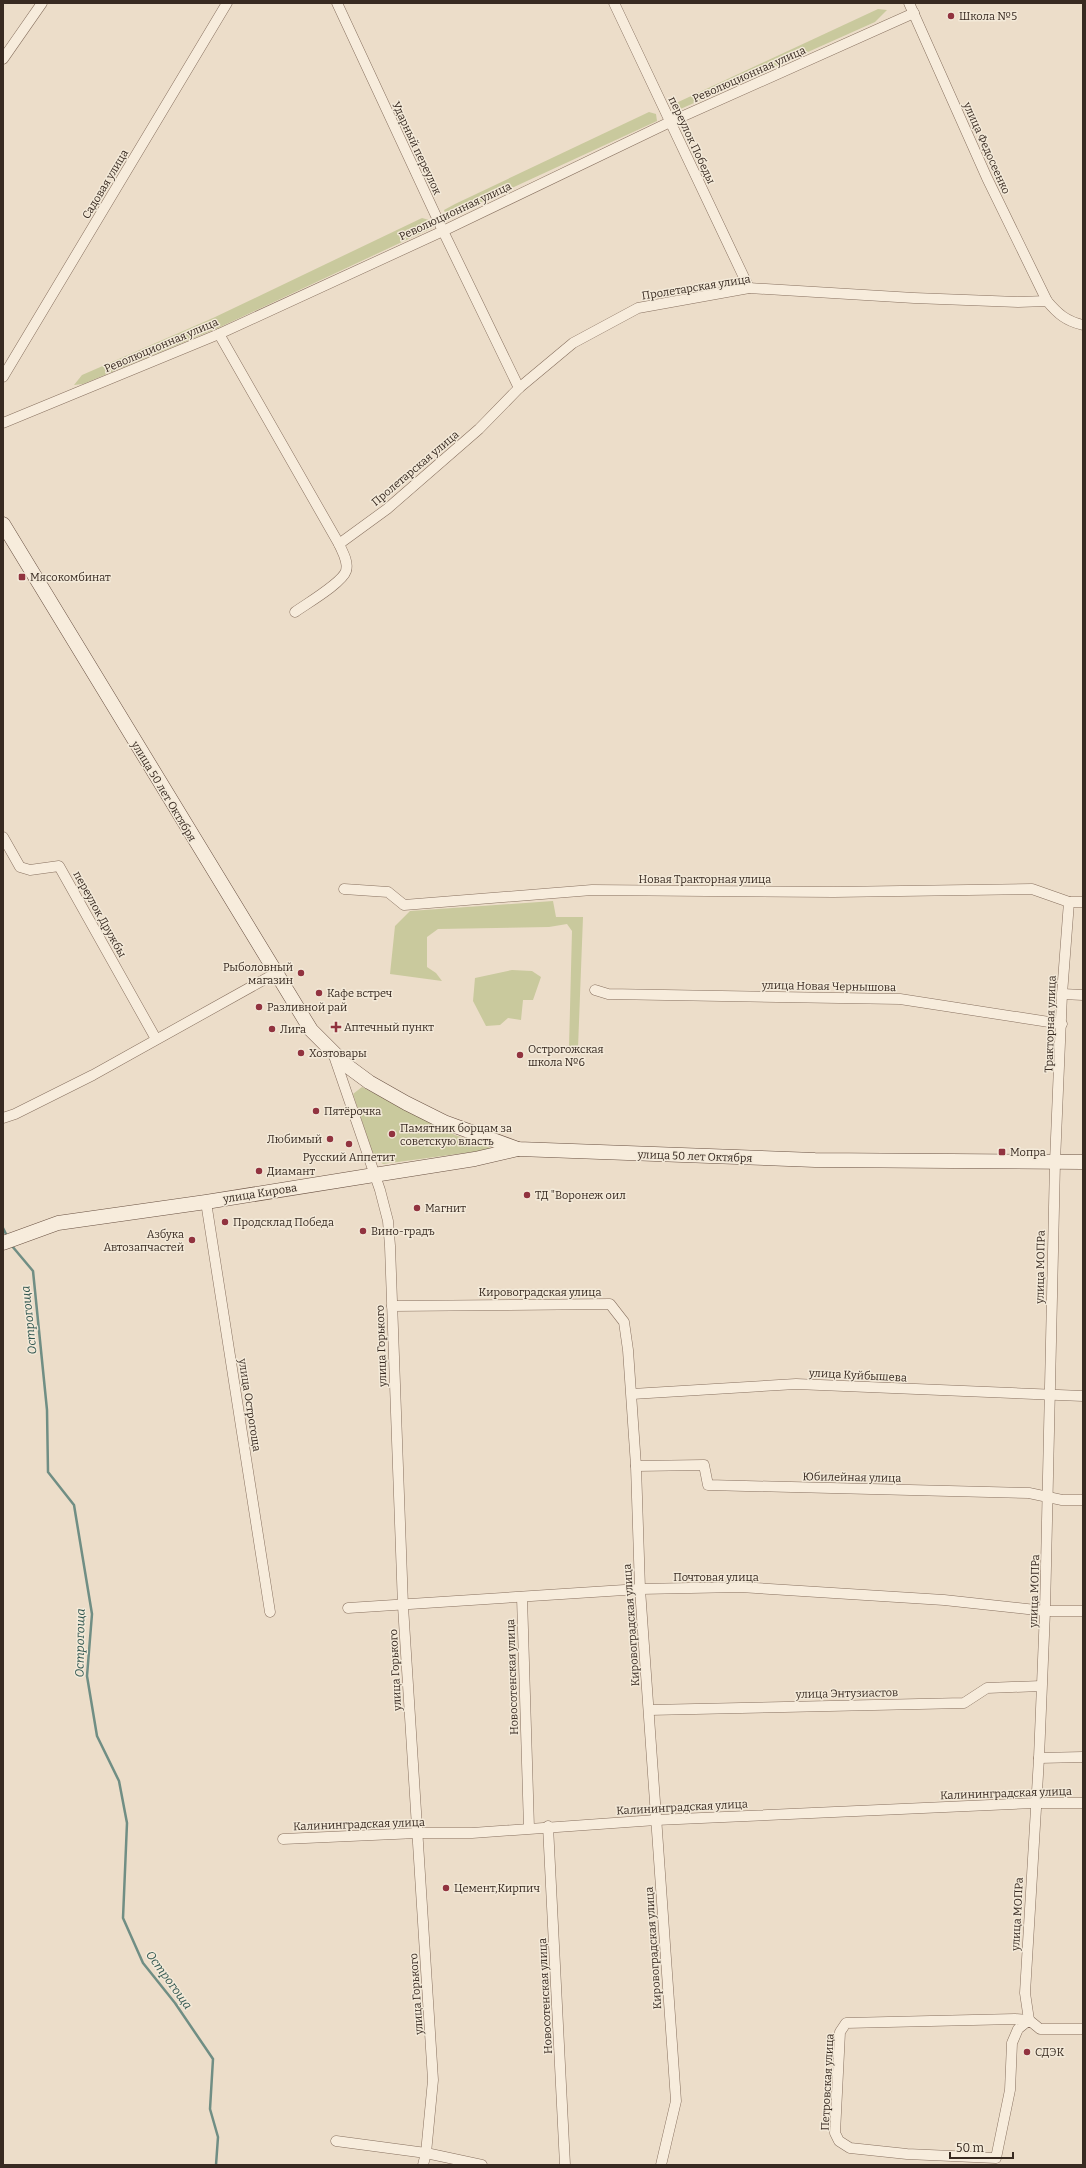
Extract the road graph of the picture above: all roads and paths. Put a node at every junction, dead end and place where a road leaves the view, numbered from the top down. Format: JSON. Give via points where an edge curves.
{"nodes":[{"id":1,"x":42,"y":3,"type":"edge"},
{"id":2,"x":227,"y":3,"type":"edge"},
{"id":3,"x":337,"y":3,"type":"edge"},
{"id":4,"x":614,"y":3,"type":"edge"},
{"id":5,"x":909,"y":3,"type":"edge"},
{"id":6,"x":914,"y":13,"type":"junction"},
{"id":7,"x":3,"y":59,"type":"edge"},
{"id":8,"x":670,"y":122,"type":"junction"},
{"id":9,"x":443,"y":231,"type":"junction"},
{"id":10,"x":749,"y":288,"type":"junction"},
{"id":11,"x":1047,"y":301,"type":"junction"},
{"id":12,"x":1083,"y":325,"type":"edge"},
{"id":13,"x":219,"y":334,"type":"junction"},
{"id":14,"x":3,"y":377,"type":"edge"},
{"id":15,"x":519,"y":388,"type":"junction"},
{"id":16,"x":3,"y":423,"type":"edge"},
{"id":17,"x":3,"y":524,"type":"edge"},
{"id":18,"x":339,"y":544,"type":"junction"},
{"id":19,"x":295,"y":612,"type":"dead end"},
{"id":20,"x":3,"y":836,"type":"edge"},
{"id":21,"x":344,"y":889,"type":"dead end"},
{"id":22,"x":1069,"y":902,"type":"junction"},
{"id":23,"x":1083,"y":902,"type":"edge"},
{"id":24,"x":276,"y":973,"type":"junction"},
{"id":25,"x":595,"y":990,"type":"dead end"},
{"id":26,"x":1062,"y":994,"type":"junction"},
{"id":27,"x":1083,"y":995,"type":"edge"},
{"id":28,"x":1062,"y":1024,"type":"junction"},
{"id":29,"x":156,"y":1039,"type":"junction"},
{"id":30,"x":333,"y":1053,"type":"junction"},
{"id":31,"x":3,"y":1118,"type":"edge"},
{"id":32,"x":518,"y":1149,"type":"junction"},
{"id":33,"x":1055,"y":1162,"type":"junction"},
{"id":34,"x":1083,"y":1162,"type":"edge"},
{"id":35,"x":374,"y":1175,"type":"junction"},
{"id":36,"x":206,"y":1202,"type":"junction"},
{"id":37,"x":3,"y":1243,"type":"edge"},
{"id":38,"x":392,"y":1306,"type":"junction"},
{"id":39,"x":632,"y":1394,"type":"junction"},
{"id":40,"x":1049,"y":1395,"type":"junction"},
{"id":41,"x":1083,"y":1396,"type":"edge"},
{"id":42,"x":636,"y":1466,"type":"junction"},
{"id":43,"x":1048,"y":1497,"type":"junction"},
{"id":44,"x":1083,"y":1500,"type":"edge"},
{"id":45,"x":640,"y":1589,"type":"junction"},
{"id":46,"x":522,"y":1597,"type":"junction"},
{"id":47,"x":404,"y":1606,"type":"junction"},
{"id":48,"x":348,"y":1608,"type":"dead end"},
{"id":49,"x":1045,"y":1611,"type":"junction"},
{"id":50,"x":1083,"y":1611,"type":"edge"},
{"id":51,"x":270,"y":1612,"type":"dead end"},
{"id":52,"x":1041,"y":1686,"type":"junction"},
{"id":53,"x":649,"y":1710,"type":"junction"},
{"id":54,"x":1039,"y":1758,"type":"junction"},
{"id":55,"x":1083,"y":1758,"type":"edge"},
{"id":56,"x":1035,"y":1803,"type":"junction"},
{"id":57,"x":1083,"y":1803,"type":"edge"},
{"id":58,"x":656,"y":1820,"type":"junction"},
{"id":59,"x":548,"y":1826,"type":"junction"},
{"id":60,"x":529,"y":1828,"type":"junction"},
{"id":61,"x":417,"y":1833,"type":"junction"},
{"id":62,"x":283,"y":1839,"type":"dead end"},
{"id":63,"x":1029,"y":2020,"type":"junction"},
{"id":64,"x":1083,"y":2029,"type":"edge"},
{"id":65,"x":336,"y":2141,"type":"dead end"},
{"id":66,"x":426,"y":2154,"type":"junction"},
{"id":67,"x":995,"y":2162,"type":"edge"},
{"id":68,"x":423,"y":2165,"type":"edge"},
{"id":69,"x":482,"y":2165,"type":"edge"},
{"id":70,"x":565,"y":2165,"type":"edge"},
{"id":71,"x":661,"y":2165,"type":"edge"}],
"edges":[{"from":1,"to":7,"type":"street"},
{"from":2,"to":14,"type":"street","name":"Садовая улица"},
{"from":3,"to":9,"type":"street","name":"Ударный переулок"},
{"from":4,"to":8,"type":"street","name":"переулок Победы"},
{"from":5,"to":6,"type":"street","name":"улица Федосеенко"},
{"from":6,"to":8,"type":"street","name":"Революционная улица"},
{"from":6,"to":11,"type":"street","name":"улица Федосеенко","via":[[987,178]]},
{"from":8,"to":9,"type":"street","name":"Революционная улица"},
{"from":8,"to":10,"type":"street","name":"переулок Победы"},
{"from":9,"to":13,"type":"street","name":"Революционная улица"},
{"from":9,"to":15,"type":"street","name":"Ударный переулок"},
{"from":10,"to":11,"type":"street","name":"Пролетарская улица","via":[[938,299]]},
{"from":10,"to":15,"type":"street","name":"Пролетарская улица","via":[[638,308],[573,343]]},
{"from":11,"to":12,"type":"street","via":[[1068,322]]},
{"from":13,"to":16,"type":"street","name":"Революционная улица"},
{"from":13,"to":18,"type":"street"},
{"from":15,"to":18,"type":"street","name":"Пролетарская улица","via":[[479,429],[387,509]]},
{"from":17,"to":24,"type":"main road","name":"улица 50 лет Октября"},
{"from":18,"to":19,"type":"street","via":[[347,563],[346,572]]},
{"from":20,"to":29,"type":"street","name":"переулок Дружбы","via":[[20,867],[30,870],[59,866]]},
{"from":21,"to":22,"type":"street","name":"Новая Тракторная улица","via":[[388,892],[404,905],[592,890],[1032,890]]},
{"from":22,"to":23,"type":"street"},
{"from":22,"to":26,"type":"street","name":"Тракторная улица"},
{"from":24,"to":29,"type":"street"},
{"from":24,"to":30,"type":"main road","name":"улица 50 лет Октября","via":[[311,1030]]},
{"from":25,"to":28,"type":"street","name":"улица Новая Чернышова","via":[[608,994],[900,999]]},
{"from":26,"to":27,"type":"street"},
{"from":26,"to":28,"type":"street","name":"Тракторная улица"},
{"from":28,"to":33,"type":"street","name":"Тракторная улица"},
{"from":29,"to":31,"type":"street","via":[[93,1075]]},
{"from":30,"to":32,"type":"main road","name":"улица 50 лет Октября","via":[[369,1082],[406,1103],[451,1125]]},
{"from":30,"to":35,"type":"street","name":"улица 50 лет Октября"},
{"from":32,"to":33,"type":"main road","name":"улица 50 лет Октября","via":[[815,1160]]},
{"from":32,"to":35,"type":"main road","name":"улица Кирова","via":[[475,1159]]},
{"from":33,"to":34,"type":"main road","name":"улица 50 лет Октября"},
{"from":33,"to":40,"type":"street","name":"улица МОПРа"},
{"from":35,"to":36,"type":"main road","name":"улица Кирова"},
{"from":35,"to":38,"type":"street","name":"улица Горького","via":[[388,1221]]},
{"from":36,"to":37,"type":"main road","name":"улица Кирова","via":[[58,1223]]},
{"from":36,"to":51,"type":"street","name":"улица Острогоща"},
{"from":38,"to":39,"type":"street","name":"Кировоградская улица","via":[[610,1304],[624,1322]]},
{"from":38,"to":47,"type":"street","name":"улица Горького"},
{"from":39,"to":40,"type":"street","name":"улица Куйбышева","via":[[796,1384]]},
{"from":39,"to":42,"type":"street","name":"Кировоградская улица"},
{"from":40,"to":41,"type":"street","name":"улица Куйбышева"},
{"from":40,"to":43,"type":"street","name":"улица МОПРа"},
{"from":42,"to":43,"type":"street","name":"Юбилейная улица","via":[[704,1465],[708,1485],[1029,1493]]},
{"from":42,"to":45,"type":"street","name":"Кировоградская улица"},
{"from":43,"to":44,"type":"street","name":"Юбилейная улица"},
{"from":43,"to":49,"type":"street","name":"улица МОПРа"},
{"from":45,"to":46,"type":"street","name":"Почтовая улица"},
{"from":45,"to":49,"type":"street","name":"Почтовая улица","via":[[740,1587],[944,1600]]},
{"from":45,"to":53,"type":"street","name":"Кировоградская улица"},
{"from":46,"to":47,"type":"street","name":"Почтовая улица"},
{"from":46,"to":60,"type":"street","name":"Новосотенская улица"},
{"from":47,"to":48,"type":"street","name":"Почтовая улица"},
{"from":47,"to":61,"type":"street","name":"улица Горького"},
{"from":49,"to":50,"type":"street","name":"Почтовая улица"},
{"from":49,"to":52,"type":"street","name":"улица МОПРа"},
{"from":52,"to":53,"type":"street","name":"улица Энтузиастов","via":[[987,1688],[964,1703]]},
{"from":52,"to":54,"type":"street","name":"улица МОПРа"},
{"from":53,"to":58,"type":"street","name":"Кировоградская улица"},
{"from":54,"to":55,"type":"street"},
{"from":54,"to":56,"type":"street","name":"улица МОПРа"},
{"from":56,"to":57,"type":"street","name":"Калининградская улица"},
{"from":56,"to":58,"type":"street","name":"Калининградская улица"},
{"from":56,"to":63,"type":"street","name":"улица МОПРа","via":[[1025,1993]]},
{"from":58,"to":59,"type":"street","name":"Калининградская улица"},
{"from":58,"to":71,"type":"street","name":"Кировоградская улица","via":[[676,2101]]},
{"from":59,"to":60,"type":"street","name":"Калининградская улица"},
{"from":59,"to":70,"type":"street","name":"Новосотенская улица"},
{"from":60,"to":61,"type":"street","name":"Калининградская улица","via":[[472,1833]]},
{"from":61,"to":62,"type":"street","name":"Калининградская улица"},
{"from":61,"to":66,"type":"street","name":"улица Горького","via":[[434,2080]]},
{"from":63,"to":64,"type":"street","name":"Петровская улица","via":[[1040,2029]]},
{"from":63,"to":67,"type":"street","name":"Петровская улица","via":[[1018,2029],[1012,2043],[1010,2090]]},
{"from":63,"to":67,"type":"street","name":"Петровская улица","via":[[846,2023],[840,2032],[835,2134],[839,2141],[850,2148]]},
{"from":65,"to":66,"type":"street"},
{"from":66,"to":68,"type":"street","name":"улица Горького"},
{"from":66,"to":69,"type":"street"}]}
